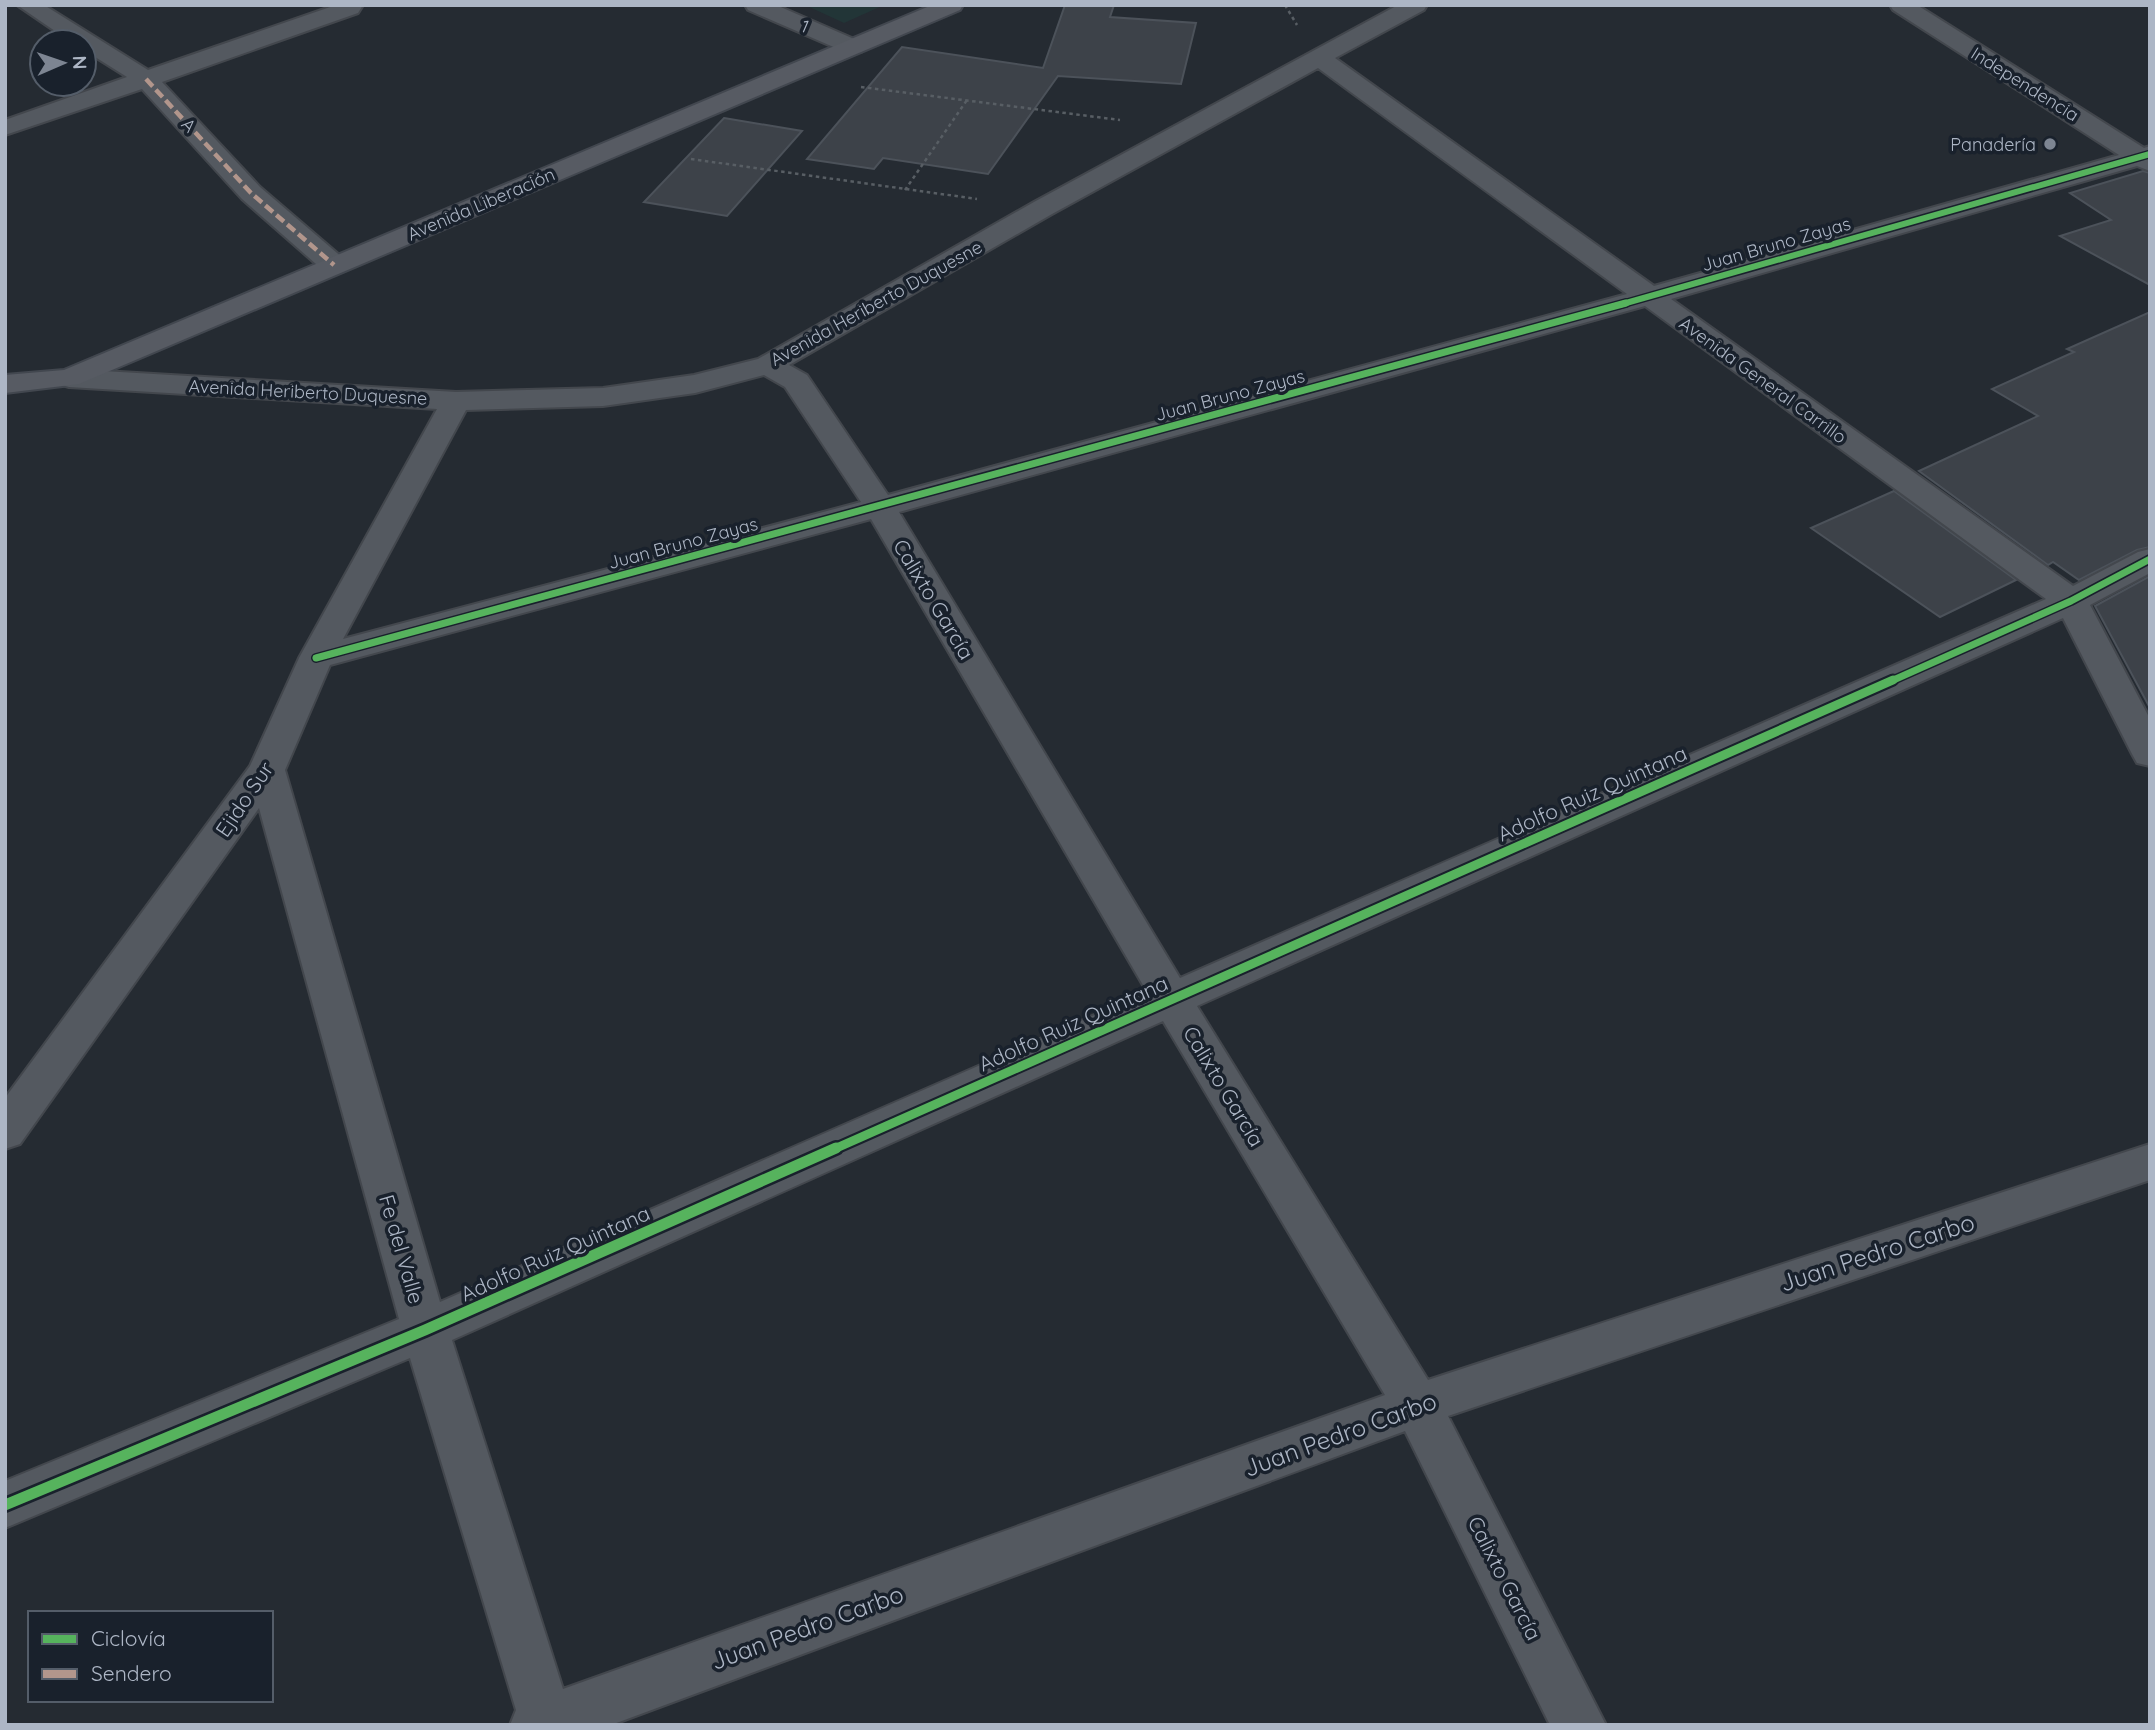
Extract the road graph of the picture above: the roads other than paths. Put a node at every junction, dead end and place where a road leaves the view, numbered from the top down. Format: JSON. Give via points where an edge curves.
{"nodes":[{"id":1,"x":27,"y":5,"type":"edge"},
{"id":2,"x":352,"y":5,"type":"edge"},
{"id":3,"x":756,"y":5,"type":"edge"},
{"id":4,"x":951,"y":5,"type":"edge"},
{"id":5,"x":1416,"y":5,"type":"edge"},
{"id":6,"x":1901,"y":5,"type":"edge"},
{"id":7,"x":853,"y":47,"type":"junction"},
{"id":8,"x":1318,"y":58,"type":"junction"},
{"id":9,"x":146,"y":79,"type":"junction"},
{"id":10,"x":5,"y":128,"type":"edge"},
{"id":11,"x":2147,"y":158,"type":"edge"},
{"id":12,"x":334,"y":265,"type":"junction"},
{"id":13,"x":1647,"y":297,"type":"junction"},
{"id":14,"x":768,"y":365,"type":"junction"},
{"id":15,"x":69,"y":378,"type":"junction"},
{"id":16,"x":5,"y":384,"type":"edge"},
{"id":17,"x":456,"y":401,"type":"junction"},
{"id":18,"x":880,"y":507,"type":"junction"},
{"id":19,"x":2150,"y":559,"type":"edge"},
{"id":20,"x":2071,"y":601,"type":"junction"},
{"id":21,"x":316,"y":658,"type":"junction"},
{"id":22,"x":2150,"y":754,"type":"edge"},
{"id":23,"x":267,"y":770,"type":"junction"},
{"id":24,"x":1171,"y":999,"type":"junction"},
{"id":25,"x":5,"y":1132,"type":"edge"},
{"id":26,"x":2150,"y":1161,"type":"edge"},
{"id":27,"x":425,"y":1329,"type":"junction"},
{"id":28,"x":1417,"y":1405,"type":"junction"},
{"id":29,"x":5,"y":1505,"type":"edge"},
{"id":30,"x":544,"y":1724,"type":"edge"},
{"id":31,"x":1579,"y":1725,"type":"edge"}],
"edges":[{"from":1,"to":9,"type":"street","name":"A"},
{"from":2,"to":9,"type":"street"},
{"from":3,"to":7,"type":"street","name":"1"},
{"from":4,"to":7,"type":"main road","name":"Avenida Liberación"},
{"from":5,"to":8,"type":"street","name":"Avenida Heriberto Duquesne"},
{"from":6,"to":11,"type":"street","name":"Independencia"},
{"from":7,"to":12,"type":"main road","name":"Avenida Liberación"},
{"from":8,"to":13,"type":"street","name":"Avenida General Carrillo"},
{"from":8,"to":14,"type":"street","name":"Avenida Heriberto Duquesne"},
{"from":9,"to":10,"type":"street"},
{"from":9,"to":12,"type":"street","name":"A","via":[[251,193]]},
{"from":11,"to":13,"type":"street","name":"Juan Bruno Zayas"},
{"from":12,"to":15,"type":"main road","name":"Avenida Liberación"},
{"from":13,"to":18,"type":"street","name":"Juan Bruno Zayas"},
{"from":13,"to":20,"type":"street","name":"Avenida General Carrillo"},
{"from":14,"to":17,"type":"street","name":"Avenida Heriberto Duquesne","via":[[695,384],[603,397]]},
{"from":14,"to":18,"type":"street","name":"Calixto García","via":[[796,381]]},
{"from":15,"to":16,"type":"main road","name":"Avenida Liberación"},
{"from":15,"to":17,"type":"street","name":"Avenida Heriberto Duquesne"},
{"from":17,"to":21,"type":"street","name":"Ejido Sur"},
{"from":18,"to":21,"type":"street","name":"Juan Bruno Zayas"},
{"from":18,"to":24,"type":"street","name":"Calixto García"},
{"from":19,"to":20,"type":"street","name":"Adolfo Ruiz Quintana"},
{"from":20,"to":22,"type":"street","name":"Avenida General Carrillo"},
{"from":20,"to":24,"type":"street","name":"Adolfo Ruiz Quintana"},
{"from":21,"to":23,"type":"street","name":"Ejido Sur"},
{"from":23,"to":25,"type":"street","name":"Ejido Sur"},
{"from":23,"to":27,"type":"street","name":"Fe del Valle"},
{"from":24,"to":27,"type":"street","name":"Adolfo Ruiz Quintana"},
{"from":24,"to":28,"type":"street","name":"Calixto García"},
{"from":26,"to":28,"type":"street","name":"Juan Pedro Carbo"},
{"from":27,"to":29,"type":"street","name":"Adolfo Ruiz Quintana"},
{"from":27,"to":30,"type":"street","name":"Fe del Valle"},
{"from":28,"to":30,"type":"street","name":"Juan Pedro Carbo"},
{"from":28,"to":31,"type":"street","name":"Calixto García"}]}
